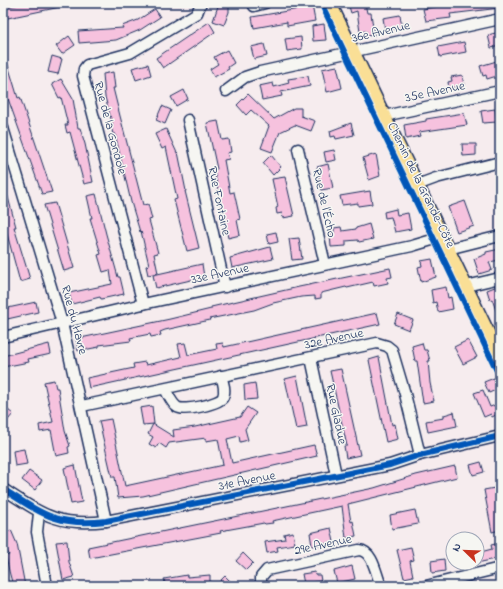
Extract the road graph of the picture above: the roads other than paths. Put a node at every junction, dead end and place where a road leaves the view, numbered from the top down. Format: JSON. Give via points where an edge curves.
{"nodes":[{"id":1,"x":201,"y":3,"type":"edge"},
{"id":2,"x":265,"y":3,"type":"edge"},
{"id":3,"x":330,"y":3,"type":"edge"},
{"id":4,"x":254,"y":6,"type":"dead end"},
{"id":5,"x":500,"y":19,"type":"edge"},
{"id":6,"x":354,"y":52,"type":"junction"},
{"id":7,"x":226,"y":91,"type":"dead end"},
{"id":8,"x":500,"y":92,"type":"edge"},
{"id":9,"x":384,"y":116,"type":"junction"},
{"id":10,"x":188,"y":120,"type":"dead end"},
{"id":11,"x":3,"y":128,"type":"edge"},
{"id":12,"x":298,"y":148,"type":"dead end"},
{"id":13,"x":500,"y":162,"type":"edge"},
{"id":14,"x":417,"y":185,"type":"junction"},
{"id":15,"x":500,"y":236,"type":"edge"},
{"id":16,"x":442,"y":237,"type":"junction"},
{"id":17,"x":448,"y":249,"type":"junction"},
{"id":18,"x":325,"y":264,"type":"junction"},
{"id":19,"x":500,"y":278,"type":"edge"},
{"id":20,"x":466,"y":286,"type":"junction"},
{"id":21,"x":225,"y":287,"type":"junction"},
{"id":22,"x":142,"y":304,"type":"junction"},
{"id":23,"x":62,"y":323,"type":"junction"},
{"id":24,"x":3,"y":337,"type":"edge"},
{"id":25,"x":498,"y":350,"type":"edge"},
{"id":26,"x":311,"y":358,"type":"junction"},
{"id":27,"x":221,"y":376,"type":"junction"},
{"id":28,"x":165,"y":389,"type":"junction"},
{"id":29,"x":82,"y":406,"type":"junction"},
{"id":30,"x":500,"y":436,"type":"edge"},
{"id":31,"x":420,"y":455,"type":"junction"},
{"id":32,"x":336,"y":475,"type":"junction"},
{"id":33,"x":3,"y":489,"type":"edge"},
{"id":34,"x":39,"y":513,"type":"junction"},
{"id":35,"x":106,"y":521,"type":"junction"},
{"id":36,"x":500,"y":568,"type":"edge"},
{"id":37,"x":47,"y":586,"type":"edge"},
{"id":38,"x":261,"y":586,"type":"edge"},
{"id":39,"x":381,"y":586,"type":"edge"},
{"id":40,"x":426,"y":586,"type":"edge"}],
"edges":[{"from":1,"to":22,"type":"street","name":"Rue de la Gondole","via":[[196,13],[130,53],[87,65],[84,69],[83,76]]},
{"from":2,"to":4,"type":"street"},
{"from":3,"to":6,"type":"main road","name":"Chemin de la Grande-Côte"},
{"from":5,"to":6,"type":"street","name":"36e Avenue"},
{"from":6,"to":7,"type":"street","name":"36e Avenue","via":[[254,73]]},
{"from":6,"to":9,"type":"main road","name":"Chemin de la Grande-Côte"},
{"from":8,"to":9,"type":"street","name":"35e Avenue"},
{"from":9,"to":14,"type":"main road","name":"Chemin de la Grande-Côte"},
{"from":10,"to":21,"type":"street","name":"Rue Fontaine"},
{"from":11,"to":23,"type":"street","name":"Rue du Havre"},
{"from":12,"to":18,"type":"street","name":"Rue de l'Écho"},
{"from":13,"to":14,"type":"street"},
{"from":14,"to":16,"type":"main road","name":"Chemin de la Grande-Côte"},
{"from":15,"to":17,"type":"street"},
{"from":16,"to":17,"type":"main road","name":"Chemin de la Grande-Côte"},
{"from":16,"to":18,"type":"street","name":"33e Avenue","via":[[423,244]]},
{"from":17,"to":20,"type":"main road","name":"Chemin de la Grande-Côte"},
{"from":18,"to":21,"type":"street","name":"33e Avenue"},
{"from":19,"to":20,"type":"street"},
{"from":20,"to":25,"type":"main road","name":"Chemin de la Grande-Côte"},
{"from":21,"to":22,"type":"street","name":"33e Avenue"},
{"from":22,"to":23,"type":"street","name":"33e Avenue"},
{"from":23,"to":24,"type":"street","name":"33e Avenue"},
{"from":23,"to":29,"type":"street","name":"Rue du Havre"},
{"from":26,"to":27,"type":"street","name":"32e Avenue"},
{"from":26,"to":31,"type":"street","name":"32e Avenue","via":[[377,343],[388,346],[392,350],[405,394]]},
{"from":26,"to":32,"type":"street","name":"Rue Gladue"},
{"from":27,"to":28,"type":"street","name":"32e Avenue"},
{"from":27,"to":28,"type":"street","via":[[225,388],[223,398],[218,402],[182,410],[176,407]]},
{"from":28,"to":29,"type":"street","name":"32e Avenue"},
{"from":29,"to":35,"type":"street","name":"Rue du Havre"},
{"from":30,"to":31,"type":"street","name":"31e Avenue"},
{"from":31,"to":32,"type":"street","name":"31e Avenue","via":[[390,465]]},
{"from":32,"to":35,"type":"street","name":"31e Avenue"},
{"from":33,"to":34,"type":"street","name":"31e Avenue"},
{"from":34,"to":35,"type":"street","name":"31e Avenue","via":[[65,522],[82,524]]},
{"from":34,"to":37,"type":"street","via":[[37,532]]},
{"from":36,"to":40,"type":"street"},
{"from":38,"to":39,"type":"street","name":"29e Avenue","via":[[261,577],[267,570],[359,550],[365,551],[368,555]]}]}
